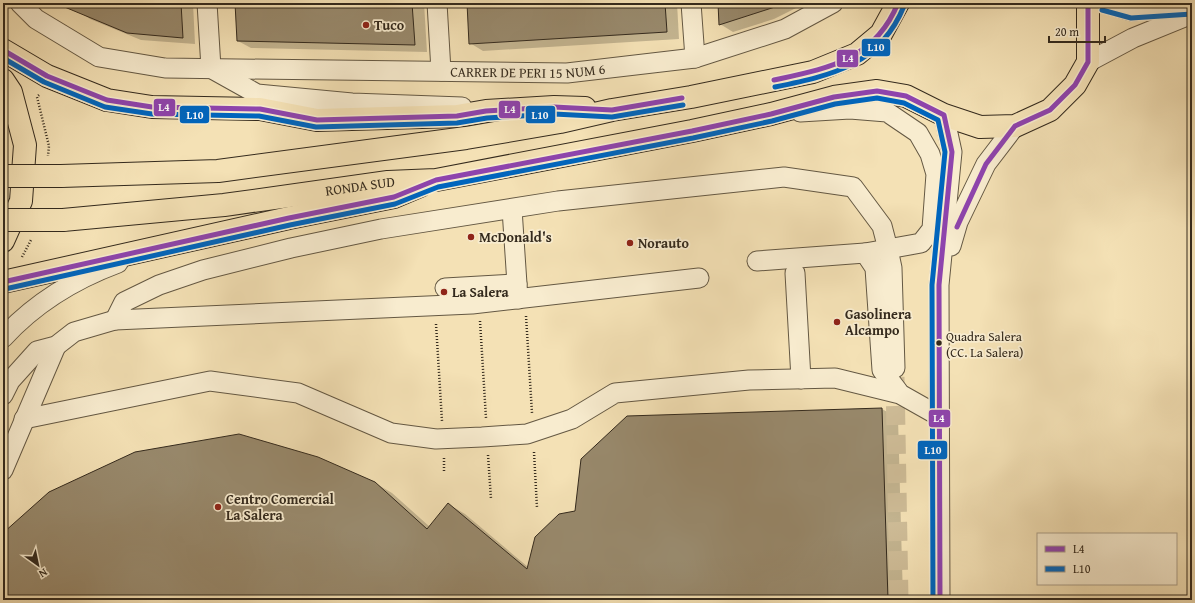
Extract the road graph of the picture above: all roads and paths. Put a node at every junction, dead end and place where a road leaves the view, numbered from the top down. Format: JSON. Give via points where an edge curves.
{"nodes":[{"id":1,"x":20,"y":3,"type":"edge"},
{"id":2,"x":207,"y":3,"type":"edge"},
{"id":3,"x":437,"y":3,"type":"edge"},
{"id":4,"x":691,"y":3,"type":"edge"},
{"id":5,"x":833,"y":3,"type":"edge"},
{"id":6,"x":898,"y":3,"type":"edge"},
{"id":7,"x":1088,"y":3,"type":"edge"},
{"id":8,"x":1104,"y":3,"type":"edge"},
{"id":9,"x":1192,"y":7,"type":"edge"},
{"id":10,"x":1192,"y":14,"type":"edge"},
{"id":11,"x":3,"y":50,"type":"edge"},
{"id":12,"x":695,"y":58,"type":"junction"},
{"id":13,"x":1088,"y":62,"type":"junction"},
{"id":14,"x":211,"y":68,"type":"junction"},
{"id":15,"x":441,"y":71,"type":"junction"},
{"id":16,"x":3,"y":80,"type":"edge"},
{"id":17,"x":612,"y":110,"type":"junction"},
{"id":18,"x":486,"y":111,"type":"junction"},
{"id":19,"x":771,"y":114,"type":"junction"},
{"id":20,"x":944,"y":115,"type":"junction"},
{"id":21,"x":1015,"y":126,"type":"junction"},
{"id":22,"x":3,"y":176,"type":"edge"},
{"id":23,"x":436,"y":180,"type":"junction"},
{"id":24,"x":512,"y":209,"type":"junction"},
{"id":25,"x":3,"y":220,"type":"edge"},
{"id":26,"x":3,"y":241,"type":"edge"},
{"id":27,"x":164,"y":247,"type":"junction"},
{"id":28,"x":888,"y":249,"type":"junction"},
{"id":29,"x":865,"y":253,"type":"junction"},
{"id":30,"x":757,"y":261,"type":"dead end"},
{"id":31,"x":795,"y":273,"type":"dead end"},
{"id":32,"x":699,"y":278,"type":"dead end"},
{"id":33,"x":3,"y":282,"type":"edge"},
{"id":34,"x":939,"y":285,"type":"junction"},
{"id":35,"x":445,"y":288,"type":"dead end"},
{"id":36,"x":520,"y":294,"type":"junction"},
{"id":37,"x":479,"y":303,"type":"junction"},
{"id":38,"x":435,"y":305,"type":"junction"},
{"id":39,"x":115,"y":320,"type":"junction"},
{"id":40,"x":3,"y":338,"type":"edge"},
{"id":41,"x":56,"y":346,"type":"junction"},
{"id":42,"x":895,"y":368,"type":"tunnel mouth"},
{"id":43,"x":801,"y":379,"type":"junction"},
{"id":44,"x":900,"y":394,"type":"junction"},
{"id":45,"x":3,"y":395,"type":"edge"},
{"id":46,"x":940,"y":416,"type":"junction"},
{"id":47,"x":24,"y":419,"type":"junction"},
{"id":48,"x":533,"y":432,"type":"junction"},
{"id":49,"x":487,"y":436,"type":"junction"},
{"id":50,"x":443,"y":438,"type":"junction"},
{"id":51,"x":3,"y":470,"type":"edge"},
{"id":52,"x":444,"y":471,"type":"dead end"},
{"id":53,"x":491,"y":499,"type":"dead end"},
{"id":54,"x":537,"y":508,"type":"dead end"},
{"id":55,"x":940,"y":600,"type":"edge"}],
"edges":[{"from":1,"to":14,"type":"street","name":"CARRER DE PERI 15 NUM 6","via":[[36,19],[99,57],[164,68]]},
{"from":2,"to":14,"type":"street"},
{"from":3,"to":15,"type":"street"},
{"from":4,"to":12,"type":"street"},
{"from":5,"to":12,"type":"street","name":"CARRER DE PERI 15 NUM 6","via":[[785,29]]},
{"from":6,"to":17,"type":"main road","via":[[881,34],[857,54],[813,72]]},
{"from":7,"to":13,"type":"main road"},
{"from":8,"to":9,"type":"street","via":[[1131,11]]},
{"from":10,"to":13,"type":"street","via":[[1133,38]]},
{"from":11,"to":18,"type":"main road","via":[[47,76],[107,100],[152,106],[260,109],[317,120],[457,116]]},
{"from":12,"to":15,"type":"street","name":"CARRER DE PERI 15 NUM 6","via":[[567,73]]},
{"from":13,"to":21,"type":"main road","via":[[1075,85],[1050,110]]},
{"from":14,"to":15,"type":"street","name":"CARRER DE PERI 15 NUM 6"},
{"from":14,"to":18,"type":"street","via":[[257,94],[352,103],[456,106]]},
{"from":16,"to":26,"type":"main road","via":[[11,92],[25,145],[21,201]]},
{"from":17,"to":18,"type":"main road","via":[[554,107]]},
{"from":17,"to":22,"type":"main road","bridge":true,"via":[[466,138],[218,171]]},
{"from":19,"to":20,"type":"main road","name":"RONDA SUD","via":[[834,98],[877,91],[906,96]]},
{"from":19,"to":23,"type":"main road","name":"RONDA SUD"},
{"from":19,"to":28,"type":"street","via":[[850,109],[887,112],[918,134],[930,154],[936,174],[932,229],[921,243]]},
{"from":20,"to":21,"type":"main road","name":"RONDA SUD","via":[[980,127]]},
{"from":20,"to":34,"type":"street","via":[[952,152]]},
{"from":21,"to":34,"type":"street","via":[[986,164],[958,222]]},
{"from":23,"to":25,"type":"main road","name":"RONDA SUD","bridge":true,"via":[[388,182],[224,206],[63,220]]},
{"from":23,"to":27,"type":"main road","via":[[394,197]]},
{"from":24,"to":28,"type":"street","via":[[558,201],[784,177],[853,187],[882,226]]},
{"from":24,"to":36,"type":"street"},
{"from":24,"to":39,"type":"street","via":[[381,229],[211,268],[159,285],[124,302]]},
{"from":27,"to":33,"type":"main road"},
{"from":27,"to":40,"type":"street","via":[[98,271],[53,296]]},
{"from":28,"to":29,"type":"street"},
{"from":28,"to":42,"type":"street","via":[[892,268]]},
{"from":29,"to":30,"type":"street"},
{"from":29,"to":44,"type":"street","via":[[875,268],[882,370]]},
{"from":31,"to":43,"type":"street"},
{"from":32,"to":36,"type":"street"},
{"from":34,"to":46,"type":"street"},
{"from":35,"to":36,"type":"street"},
{"from":36,"to":37,"type":"street"},
{"from":36,"to":48,"type":"path"},
{"from":37,"to":38,"type":"street"},
{"from":37,"to":49,"type":"path"},
{"from":38,"to":39,"type":"street"},
{"from":38,"to":50,"type":"path"},
{"from":39,"to":41,"type":"street","via":[[74,332]]},
{"from":41,"to":45,"type":"street","via":[[37,351],[10,381]]},
{"from":41,"to":47,"type":"street"},
{"from":43,"to":44,"type":"street","via":[[835,378]]},
{"from":43,"to":48,"type":"street","via":[[748,380],[615,393],[572,419]]},
{"from":44,"to":46,"type":"street"},
{"from":46,"to":55,"type":"street"},
{"from":47,"to":50,"type":"street","via":[[210,381],[298,393],[392,433]]},
{"from":47,"to":51,"type":"street"},
{"from":48,"to":49,"type":"street"},
{"from":48,"to":54,"type":"path"},
{"from":49,"to":50,"type":"street"},
{"from":49,"to":53,"type":"path"},
{"from":50,"to":52,"type":"path"}]}
